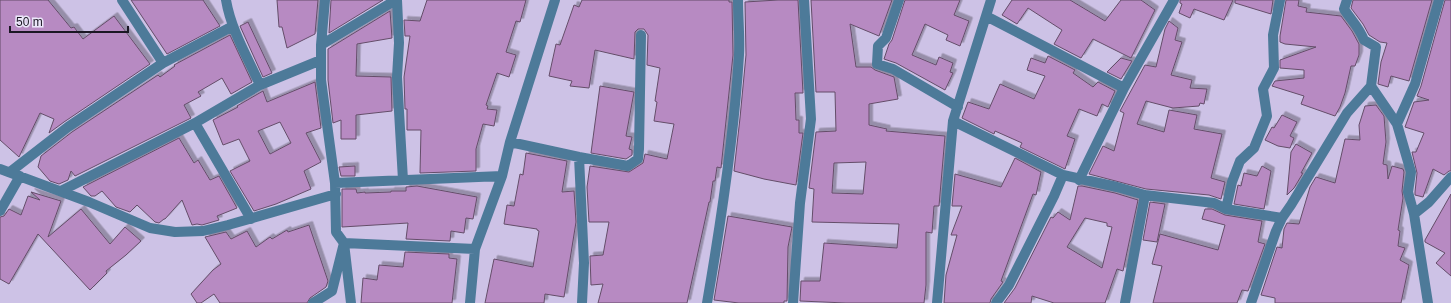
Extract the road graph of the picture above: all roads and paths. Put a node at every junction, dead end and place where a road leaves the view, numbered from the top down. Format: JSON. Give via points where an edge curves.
{"nodes":[{"id":1,"x":122,"y":0,"type":"edge"},
{"id":2,"x":226,"y":0,"type":"edge"},
{"id":3,"x":325,"y":0,"type":"edge"},
{"id":4,"x":396,"y":0,"type":"edge"},
{"id":5,"x":555,"y":0,"type":"edge"},
{"id":6,"x":738,"y":0,"type":"edge"},
{"id":7,"x":804,"y":0,"type":"edge"},
{"id":8,"x":899,"y":0,"type":"edge"},
{"id":9,"x":991,"y":0,"type":"edge"},
{"id":10,"x":1280,"y":0,"type":"edge"},
{"id":11,"x":1348,"y":0,"type":"edge"},
{"id":12,"x":1439,"y":0,"type":"edge"},
{"id":13,"x":1172,"y":1,"type":"edge"},
{"id":14,"x":986,"y":16,"type":"junction"},
{"id":15,"x":233,"y":26,"type":"junction"},
{"id":16,"x":641,"y":35,"type":"dead end"},
{"id":17,"x":321,"y":45,"type":"junction"},
{"id":18,"x":321,"y":60,"type":"junction"},
{"id":19,"x":163,"y":63,"type":"junction"},
{"id":20,"x":260,"y":85,"type":"junction"},
{"id":21,"x":1371,"y":86,"type":"junction"},
{"id":22,"x":1124,"y":88,"type":"junction"},
{"id":23,"x":958,"y":107,"type":"junction"},
{"id":24,"x":953,"y":121,"type":"junction"},
{"id":25,"x":195,"y":123,"type":"junction"},
{"id":26,"x":1397,"y":124,"type":"junction"},
{"id":27,"x":510,"y":142,"type":"junction"},
{"id":28,"x":579,"y":157,"type":"junction"},
{"id":29,"x":5,"y":170,"type":"edge"},
{"id":30,"x":1063,"y":175,"type":"junction"},
{"id":31,"x":20,"y":176,"type":"junction"},
{"id":32,"x":502,"y":176,"type":"junction"},
{"id":33,"x":1451,"y":177,"type":"edge"},
{"id":34,"x":403,"y":180,"type":"junction"},
{"id":35,"x":1079,"y":180,"type":"junction"},
{"id":36,"x":335,"y":183,"type":"junction"},
{"id":37,"x":61,"y":191,"type":"junction"},
{"id":38,"x":336,"y":194,"type":"junction"},
{"id":39,"x":1145,"y":195,"type":"junction"},
{"id":40,"x":1226,"y":209,"type":"junction"},
{"id":41,"x":0,"y":211,"type":"edge"},
{"id":42,"x":1414,"y":214,"type":"junction"},
{"id":43,"x":1282,"y":218,"type":"junction"},
{"id":44,"x":251,"y":219,"type":"junction"},
{"id":45,"x":344,"y":243,"type":"junction"},
{"id":46,"x":475,"y":250,"type":"junction"},
{"id":47,"x":313,"y":303,"type":"edge"},
{"id":48,"x":351,"y":303,"type":"edge"},
{"id":49,"x":470,"y":303,"type":"edge"},
{"id":50,"x":582,"y":303,"type":"edge"},
{"id":51,"x":707,"y":303,"type":"edge"},
{"id":52,"x":793,"y":303,"type":"edge"},
{"id":53,"x":937,"y":303,"type":"edge"},
{"id":54,"x":996,"y":303,"type":"edge"},
{"id":55,"x":1125,"y":303,"type":"edge"},
{"id":56,"x":1251,"y":303,"type":"edge"},
{"id":57,"x":1428,"y":303,"type":"edge"}],
"edges":[{"from":1,"to":19,"type":"street"},
{"from":2,"to":15,"type":"street"},
{"from":3,"to":17,"type":"street"},
{"from":4,"to":17,"type":"street"},
{"from":4,"to":34,"type":"street","via":[[400,43],[397,77]]},
{"from":5,"to":27,"type":"street"},
{"from":6,"to":51,"type":"street","via":[[739,53],[734,113]]},
{"from":7,"to":52,"type":"street","via":[[811,119],[800,203]]},
{"from":8,"to":23,"type":"street","via":[[886,38],[878,46],[877,64],[893,69]]},
{"from":9,"to":14,"type":"street"},
{"from":10,"to":40,"type":"street","via":[[1273,35],[1274,68],[1263,89],[1267,116],[1254,148],[1240,161]]},
{"from":11,"to":21,"type":"street","via":[[1344,9],[1360,30],[1364,40],[1376,47]]},
{"from":12,"to":26,"type":"street","via":[[1415,84]]},
{"from":13,"to":22,"type":"street"},
{"from":14,"to":22,"type":"street"},
{"from":14,"to":23,"type":"street"},
{"from":15,"to":19,"type":"street"},
{"from":15,"to":20,"type":"street"},
{"from":16,"to":28,"type":"street","via":[[638,159],[628,166]]},
{"from":17,"to":18,"type":"street"},
{"from":18,"to":20,"type":"street"},
{"from":18,"to":36,"type":"street","via":[[321,80]]},
{"from":19,"to":29,"type":"street"},
{"from":20,"to":25,"type":"street"},
{"from":21,"to":26,"type":"street"},
{"from":21,"to":43,"type":"street","via":[[1346,113]]},
{"from":22,"to":35,"type":"street"},
{"from":23,"to":24,"type":"street"},
{"from":24,"to":30,"type":"street"},
{"from":24,"to":53,"type":"street"},
{"from":25,"to":37,"type":"street"},
{"from":25,"to":44,"type":"street"},
{"from":26,"to":42,"type":"street","via":[[1411,172],[1408,192]]},
{"from":27,"to":28,"type":"street"},
{"from":27,"to":32,"type":"street"},
{"from":28,"to":50,"type":"street","via":[[584,263]]},
{"from":29,"to":31,"type":"street"},
{"from":30,"to":35,"type":"street"},
{"from":30,"to":54,"type":"street","via":[[1012,278]]},
{"from":31,"to":37,"type":"street"},
{"from":31,"to":41,"type":"street"},
{"from":32,"to":34,"type":"street"},
{"from":32,"to":46,"type":"street"},
{"from":33,"to":42,"type":"street","via":[[1429,202]]},
{"from":34,"to":36,"type":"street"},
{"from":35,"to":39,"type":"street"},
{"from":36,"to":38,"type":"street"},
{"from":37,"to":44,"type":"street","via":[[150,228],[175,232],[203,231]]},
{"from":38,"to":44,"type":"street"},
{"from":38,"to":45,"type":"street","via":[[336,232]]},
{"from":39,"to":40,"type":"street","via":[[1214,203]]},
{"from":39,"to":55,"type":"street"},
{"from":40,"to":43,"type":"street"},
{"from":42,"to":57,"type":"street"},
{"from":43,"to":56,"type":"street"},
{"from":45,"to":46,"type":"street"},
{"from":45,"to":47,"type":"street","via":[[332,291]]},
{"from":45,"to":48,"type":"street"},
{"from":46,"to":49,"type":"street"}]}
